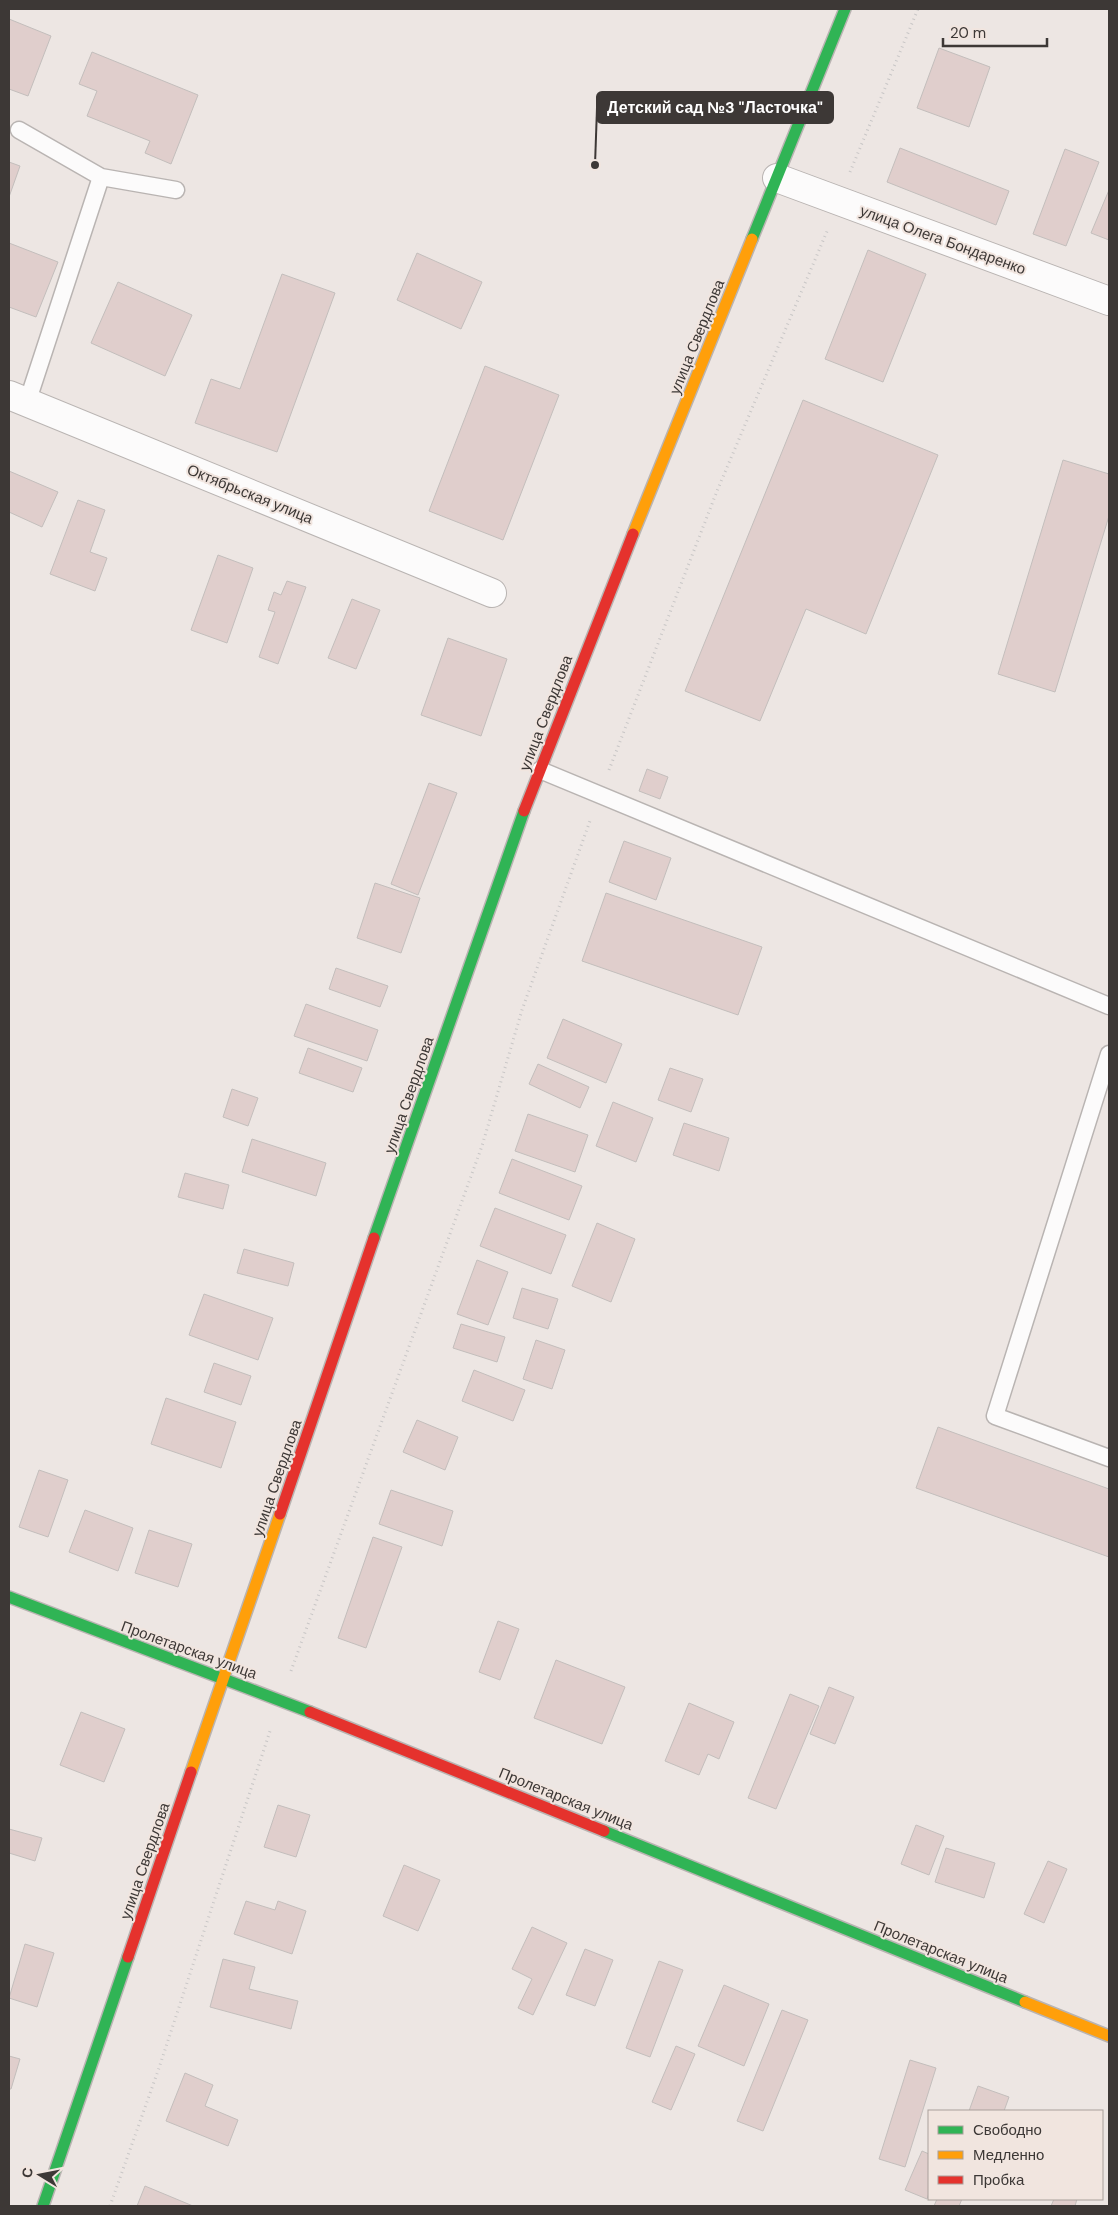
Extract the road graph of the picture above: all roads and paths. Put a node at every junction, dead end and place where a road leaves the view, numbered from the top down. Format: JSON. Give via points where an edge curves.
{"nodes":[{"id":1,"x":845,"y":9,"type":"edge"},
{"id":2,"x":918,"y":9,"type":"edge"},
{"id":3,"x":19,"y":130,"type":"dead end"},
{"id":4,"x":101,"y":176,"type":"junction"},
{"id":5,"x":777,"y":178,"type":"junction"},
{"id":6,"x":176,"y":190,"type":"dead end"},
{"id":7,"x":840,"y":201,"type":"junction"},
{"id":8,"x":1109,"y":301,"type":"edge"},
{"id":9,"x":18,"y":399,"type":"edge"},
{"id":10,"x":492,"y":594,"type":"dead end"},
{"id":11,"x":540,"y":770,"type":"junction"},
{"id":12,"x":599,"y":795,"type":"junction"},
{"id":13,"x":1109,"y":1006,"type":"edge"},
{"id":14,"x":1109,"y":1054,"type":"edge"},
{"id":15,"x":1109,"y":1458,"type":"edge"},
{"id":16,"x":9,"y":1598,"type":"edge"},
{"id":17,"x":224,"y":1679,"type":"junction"},
{"id":18,"x":280,"y":1700,"type":"junction"},
{"id":19,"x":1109,"y":2036,"type":"edge"},
{"id":20,"x":43,"y":2206,"type":"edge"},
{"id":21,"x":110,"y":2206,"type":"edge"}],
"edges":[{"from":1,"to":5,"type":"street","name":"улица Свердлова"},
{"from":2,"to":7,"type":"path"},
{"from":3,"to":4,"type":"lane"},
{"from":4,"to":6,"type":"lane"},
{"from":4,"to":9,"type":"lane"},
{"from":5,"to":7,"type":"street","name":"улица Олега Бондаренко"},
{"from":5,"to":11,"type":"street","name":"улица Свердлова"},
{"from":7,"to":8,"type":"street","name":"улица Олега Бондаренко"},
{"from":7,"to":12,"type":"path","via":[[716,490]]},
{"from":9,"to":10,"type":"street","name":"Октябрьская улица"},
{"from":11,"to":12,"type":"lane"},
{"from":11,"to":17,"type":"street","name":"улица Свердлова","via":[[387,1200]]},
{"from":12,"to":13,"type":"lane"},
{"from":12,"to":18,"type":"path","via":[[522,1010],[482,1146]]},
{"from":14,"to":15,"type":"lane","via":[[995,1416]]},
{"from":16,"to":17,"type":"street","name":"Пролетарская улица"},
{"from":17,"to":18,"type":"street","name":"Пролетарская улица"},
{"from":17,"to":20,"type":"street","name":"улица Свердлова"},
{"from":18,"to":19,"type":"street","name":"Пролетарская улица"},
{"from":18,"to":21,"type":"path"}]}
